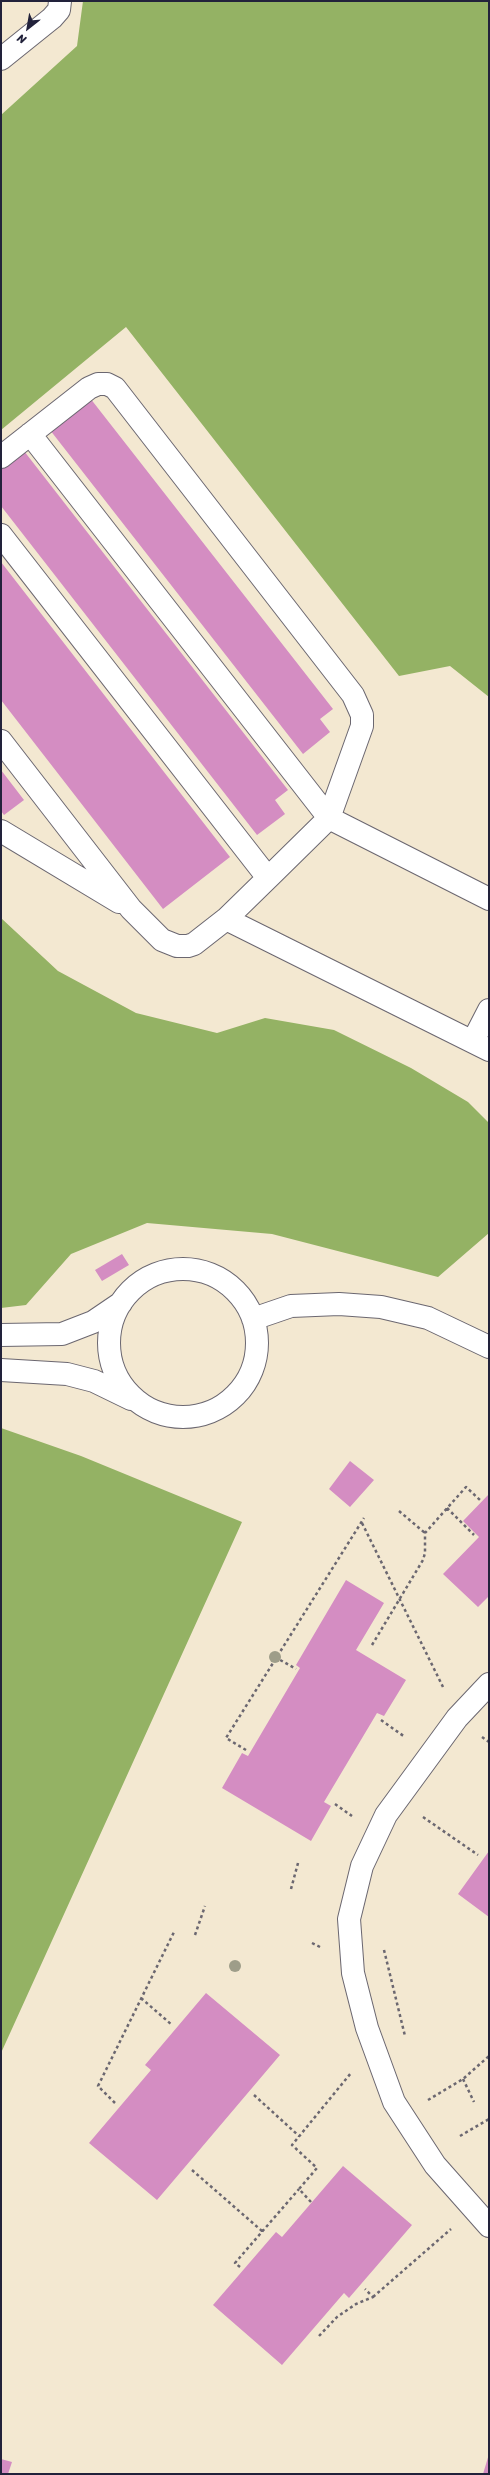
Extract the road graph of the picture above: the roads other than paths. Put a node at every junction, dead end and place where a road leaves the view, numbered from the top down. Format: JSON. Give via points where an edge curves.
{"nodes":[{"id":1,"x":60,"y":1,"type":"edge"},
{"id":2,"x":1,"y":59,"type":"edge"},
{"id":3,"x":30,"y":434,"type":"junction"},
{"id":4,"x":1,"y":457,"type":"edge"},
{"id":5,"x":1,"y":535,"type":"edge"},
{"id":6,"x":1,"y":741,"type":"edge"},
{"id":7,"x":329,"y":818,"type":"junction"},
{"id":8,"x":1,"y":831,"type":"edge"},
{"id":9,"x":268,"y":878,"type":"junction"},
{"id":10,"x":489,"y":899,"type":"edge"},
{"id":11,"x":131,"y":909,"type":"junction"},
{"id":12,"x":226,"y":919,"type":"junction"},
{"id":13,"x":489,"y":1010,"type":"edge"},
{"id":14,"x":481,"y":1046,"type":"edge"},
{"id":15,"x":121,"y":1303,"type":"junction"},
{"id":16,"x":253,"y":1319,"type":"junction"},
{"id":17,"x":1,"y":1335,"type":"edge"},
{"id":18,"x":489,"y":1347,"type":"edge"},
{"id":19,"x":1,"y":1370,"type":"edge"},
{"id":20,"x":143,"y":1405,"type":"junction"},
{"id":21,"x":489,"y":1684,"type":"edge"},
{"id":22,"x":489,"y":2226,"type":"edge"}],
"edges":[{"from":1,"to":2,"type":"street","via":[[59,10],[52,18]]},
{"from":3,"to":4,"type":"street"},
{"from":3,"to":7,"type":"street"},
{"from":3,"to":7,"type":"street","via":[[98,384],[107,384],[124,397],[358,705],[362,715],[362,726]]},
{"from":5,"to":9,"type":"street"},
{"from":6,"to":11,"type":"street"},
{"from":7,"to":9,"type":"street"},
{"from":7,"to":10,"type":"street"},
{"from":8,"to":11,"type":"street"},
{"from":9,"to":12,"type":"street"},
{"from":11,"to":12,"type":"street","via":[[162,940],[177,946],[194,944]]},
{"from":12,"to":14,"type":"street"},
{"from":13,"to":14,"type":"street"},
{"from":15,"to":16,"type":"street","via":[[131,1290],[145,1280],[165,1272],[192,1270],[208,1274],[235,1291],[246,1304]]},
{"from":15,"to":17,"type":"street","via":[[93,1322],[62,1334]]},
{"from":15,"to":20,"type":"street","via":[[111,1329],[111,1358],[122,1385]]},
{"from":16,"to":18,"type":"street","via":[[291,1306],[339,1304],[381,1307],[428,1318]]},
{"from":16,"to":20,"type":"street","via":[[257,1334],[255,1364],[249,1378],[230,1402],[202,1415],[187,1417],[171,1417]]},
{"from":19,"to":20,"type":"street","via":[[67,1374],[94,1381]]},
{"from":21,"to":22,"type":"street","via":[[457,1718],[386,1815],[362,1866],[349,1919],[353,1973],[363,2014],[394,2102],[435,2165]]}]}
